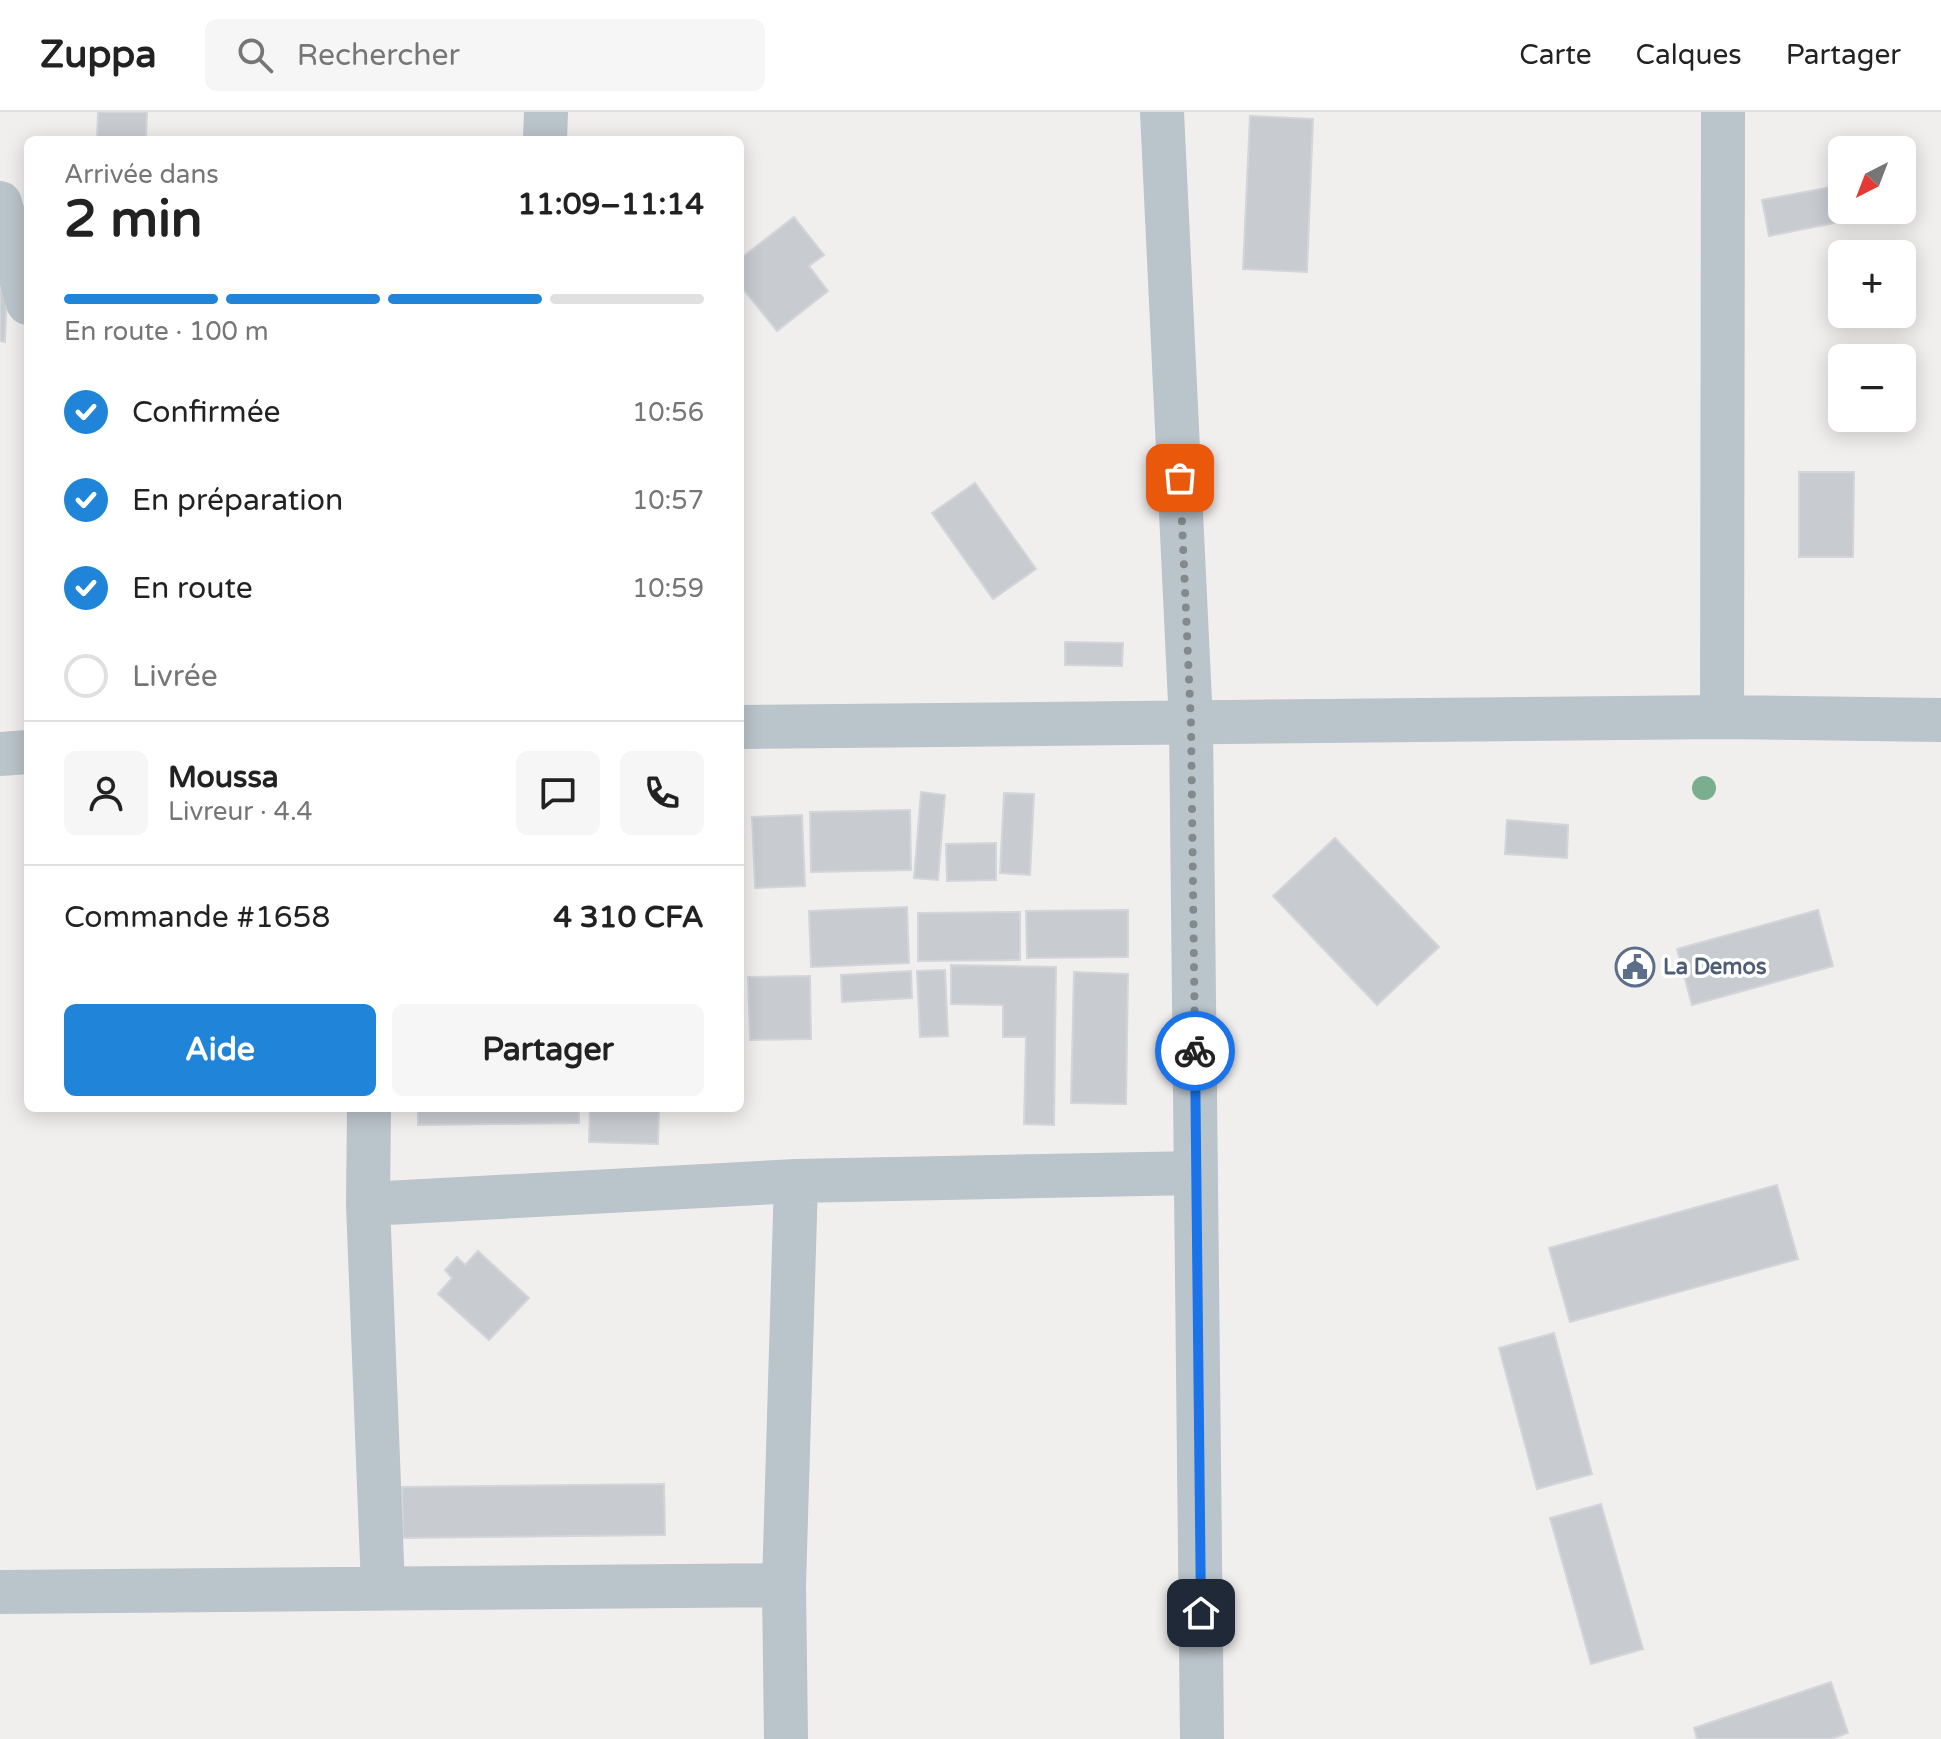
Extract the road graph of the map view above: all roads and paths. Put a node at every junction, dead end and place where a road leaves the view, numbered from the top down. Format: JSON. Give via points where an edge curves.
{"nodes":[{"id":1,"x":546,"y":112,"type":"edge"},
{"id":2,"x":1162,"y":112,"type":"edge"},
{"id":3,"x":1723,"y":112,"type":"edge"},
{"id":4,"x":545,"y":136,"type":"edge"},
{"id":5,"x":0,"y":203,"type":"edge"},
{"id":6,"x":24,"y":289,"type":"edge"},
{"id":7,"x":1722,"y":717,"type":"junction"},
{"id":8,"x":1941,"y":720,"type":"edge"},
{"id":9,"x":1191,"y":723,"type":"junction"},
{"id":10,"x":744,"y":727,"type":"edge"},
{"id":11,"x":24,"y":752,"type":"edge"},
{"id":12,"x":0,"y":754,"type":"edge"},
{"id":13,"x":369,"y":1112,"type":"edge"},
{"id":14,"x":1196,"y":1173,"type":"junction"},
{"id":15,"x":796,"y":1181,"type":"junction"},
{"id":16,"x":368,"y":1204,"type":"junction"},
{"id":17,"x":784,"y":1585,"type":"junction"},
{"id":18,"x":383,"y":1588,"type":"junction"},
{"id":19,"x":0,"y":1592,"type":"edge"},
{"id":20,"x":786,"y":1739,"type":"edge"},
{"id":21,"x":1202,"y":1739,"type":"edge"}],
"edges":[{"from":1,"to":4,"type":"street"},
{"from":2,"to":9,"type":"street"},
{"from":3,"to":7,"type":"street"},
{"from":5,"to":6,"type":"street"},
{"from":7,"to":8,"type":"street"},
{"from":7,"to":9,"type":"street"},
{"from":9,"to":10,"type":"street"},
{"from":9,"to":14,"type":"street"},
{"from":11,"to":12,"type":"street"},
{"from":13,"to":16,"type":"street"},
{"from":14,"to":15,"type":"street"},
{"from":14,"to":21,"type":"street"},
{"from":15,"to":16,"type":"street"},
{"from":15,"to":17,"type":"street"},
{"from":16,"to":18,"type":"street"},
{"from":17,"to":18,"type":"street"},
{"from":17,"to":20,"type":"street"},
{"from":18,"to":19,"type":"street"}]}
